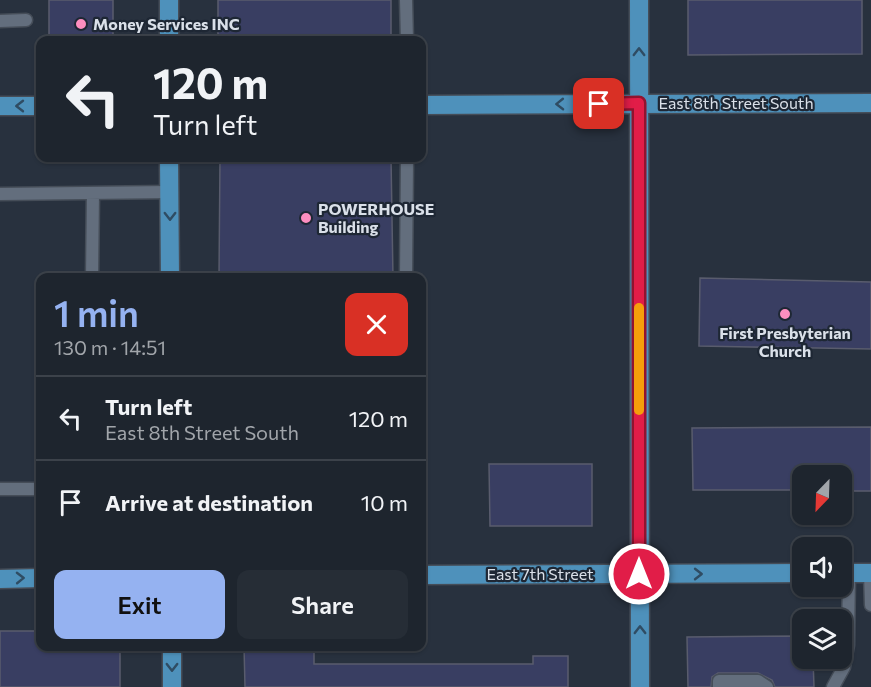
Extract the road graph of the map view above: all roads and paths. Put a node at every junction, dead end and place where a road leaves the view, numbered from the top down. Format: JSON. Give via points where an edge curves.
{"nodes":[{"id":1,"x":169,"y":0,"type":"edge"},
{"id":2,"x":406,"y":0,"type":"edge"},
{"id":3,"x":639,"y":0,"type":"edge"},
{"id":4,"x":27,"y":20,"type":"dead end"},
{"id":5,"x":0,"y":21,"type":"edge"},
{"id":6,"x":169,"y":36,"type":"edge"},
{"id":7,"x":406,"y":36,"type":"edge"},
{"id":8,"x":639,"y":103,"type":"junction"},
{"id":9,"x":871,"y":103,"type":"edge"},
{"id":10,"x":426,"y":105,"type":"edge"},
{"id":11,"x":0,"y":106,"type":"edge"},
{"id":12,"x":36,"y":106,"type":"edge"},
{"id":13,"x":170,"y":162,"type":"edge"},
{"id":14,"x":406,"y":162,"type":"edge"},
{"id":15,"x":170,"y":192,"type":"junction"},
{"id":16,"x":93,"y":193,"type":"junction"},
{"id":17,"x":0,"y":194,"type":"edge"},
{"id":18,"x":92,"y":273,"type":"edge"},
{"id":19,"x":170,"y":273,"type":"edge"},
{"id":20,"x":406,"y":273,"type":"edge"},
{"id":21,"x":0,"y":489,"type":"edge"},
{"id":22,"x":36,"y":489,"type":"edge"},
{"id":23,"x":792,"y":573,"type":"edge"},
{"id":24,"x":852,"y":573,"type":"edge"},
{"id":25,"x":871,"y":573,"type":"edge"},
{"id":26,"x":639,"y":574,"type":"junction"},
{"id":27,"x":426,"y":575,"type":"edge"},
{"id":28,"x":36,"y":578,"type":"edge"},
{"id":29,"x":0,"y":579,"type":"edge"},
{"id":30,"x":846,"y":597,"type":"edge"},
{"id":31,"x":871,"y":605,"type":"edge"},
{"id":32,"x":172,"y":651,"type":"edge"},
{"id":33,"x":172,"y":687,"type":"edge"},
{"id":34,"x":640,"y":687,"type":"edge"},
{"id":35,"x":719,"y":687,"type":"edge"},
{"id":36,"x":767,"y":687,"type":"edge"},
{"id":37,"x":833,"y":687,"type":"edge"}],
"edges":[{"from":1,"to":6,"type":"main road"},
{"from":2,"to":7,"type":"lane"},
{"from":8,"to":3,"type":"main road","one_way":true},
{"from":4,"to":5,"type":"lane"},
{"from":8,"to":9,"type":"main road","name":"East 8th Street South"},
{"from":8,"to":10,"type":"main road","name":"East 8th Street South","one_way":true},
{"from":8,"to":26,"type":"main road"},
{"from":12,"to":11,"type":"main road","one_way":true},
{"from":13,"to":15,"type":"main road"},
{"from":14,"to":20,"type":"lane"},
{"from":15,"to":16,"type":"lane"},
{"from":15,"to":19,"type":"main road","one_way":true},
{"from":16,"to":17,"type":"lane"},
{"from":16,"to":18,"type":"lane"},
{"from":21,"to":22,"type":"lane"},
{"from":26,"to":23,"type":"main road","name":"East 7th Street","one_way":true},
{"from":24,"to":25,"type":"main road"},
{"from":25,"to":31,"type":"lane"},
{"from":26,"to":27,"type":"main road","name":"East 7th Street"},
{"from":34,"to":26,"type":"main road","one_way":true},
{"from":29,"to":28,"type":"main road","one_way":true},
{"from":30,"to":37,"type":"lane","via":[[848,645],[844,667]]},
{"from":32,"to":33,"type":"main road","one_way":true},
{"from":35,"to":36,"type":"lane","via":[[719,681],[758,681]]}]}
